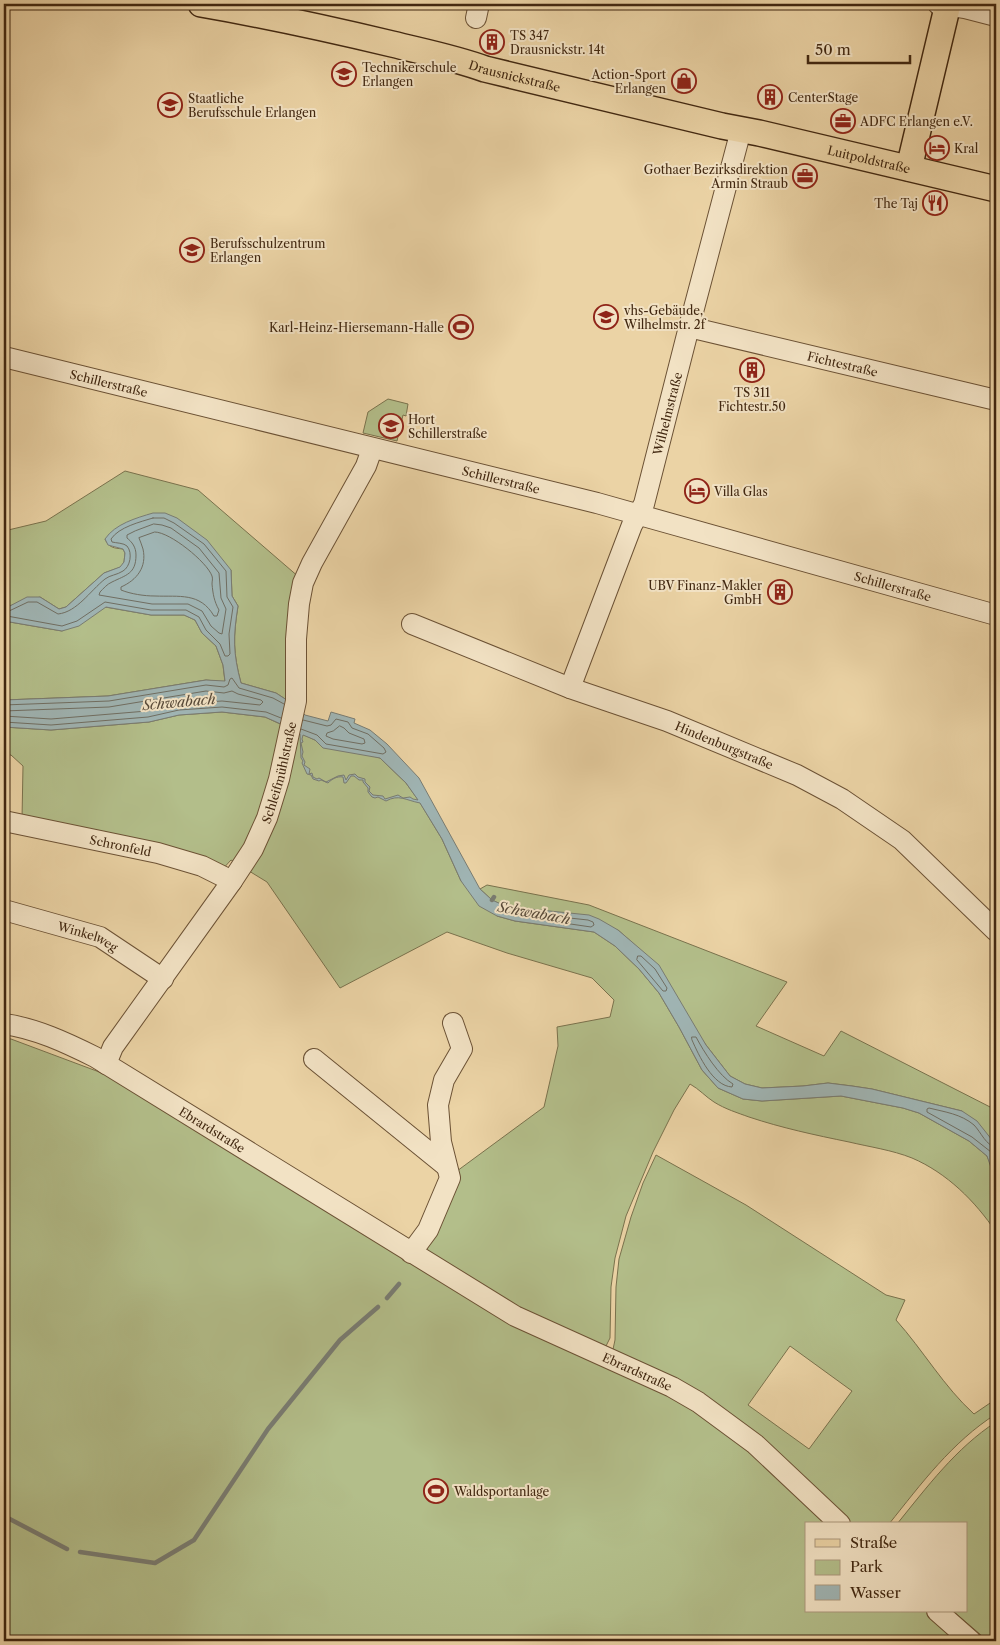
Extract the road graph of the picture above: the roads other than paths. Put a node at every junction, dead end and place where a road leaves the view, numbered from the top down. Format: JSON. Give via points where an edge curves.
{"nodes":[{"id":1,"x":201,"y":4,"type":"edge"},
{"id":2,"x":944,"y":4,"type":"edge"},
{"id":3,"x":996,"y":16,"type":"edge"},
{"id":4,"x":741,"y":130,"type":"junction"},
{"id":5,"x":909,"y":168,"type":"junction"},
{"id":6,"x":996,"y":189,"type":"edge"},
{"id":7,"x":689,"y":327,"type":"junction"},
{"id":8,"x":4,"y":357,"type":"edge"},
{"id":9,"x":996,"y":400,"type":"edge"},
{"id":10,"x":372,"y":449,"type":"junction"},
{"id":11,"x":638,"y":515,"type":"junction"},
{"id":12,"x":996,"y":615,"type":"edge"},
{"id":13,"x":412,"y":624,"type":"dead end"},
{"id":14,"x":570,"y":688,"type":"junction"},
{"id":15,"x":4,"y":821,"type":"edge"},
{"id":16,"x":232,"y":882,"type":"junction"},
{"id":17,"x":4,"y":910,"type":"edge"},
{"id":18,"x":996,"y":931,"type":"edge"},
{"id":19,"x":163,"y":979,"type":"junction"},
{"id":20,"x":453,"y":1023,"type":"dead end"},
{"id":21,"x":4,"y":1024,"type":"edge"},
{"id":22,"x":314,"y":1059,"type":"dead end"},
{"id":23,"x":106,"y":1064,"type":"junction"},
{"id":24,"x":446,"y":1166,"type":"junction"},
{"id":25,"x":411,"y":1253,"type":"junction"},
{"id":26,"x":838,"y":1522,"type":"edge"},
{"id":27,"x":938,"y":1612,"type":"edge"},
{"id":28,"x":971,"y":1641,"type":"edge"}],
"edges":[{"from":1,"to":4,"type":"main road","name":"Drausnickstraße","via":[[277,17],[381,41],[518,78]]},
{"from":2,"to":3,"type":"street"},
{"from":2,"to":5,"type":"main road"},
{"from":4,"to":5,"type":"main road","name":"Luitpoldstraße"},
{"from":4,"to":7,"type":"street","name":"Wilhelmstraße"},
{"from":5,"to":6,"type":"main road","name":"Luitpoldstraße"},
{"from":7,"to":9,"type":"street","name":"Fichtestraße"},
{"from":7,"to":11,"type":"street","name":"Wilhelmstraße","via":[[644,504]]},
{"from":8,"to":10,"type":"street","name":"Schillerstraße"},
{"from":10,"to":11,"type":"street","name":"Schillerstraße"},
{"from":10,"to":16,"type":"street","name":"Schleifmühlstraße","via":[[303,583],[296,639],[296,701],[290,733],[267,818],[253,849]]},
{"from":11,"to":12,"type":"street","name":"Schillerstraße"},
{"from":11,"to":14,"type":"street","name":"Wilhelmstraße"},
{"from":13,"to":14,"type":"street","name":"Hindenburgstraße"},
{"from":14,"to":18,"type":"street","name":"Hindenburgstraße","via":[[667,720],[797,775],[842,799],[902,840]]},
{"from":15,"to":16,"type":"street","name":"Schronfeld","via":[[158,852],[202,866]]},
{"from":16,"to":19,"type":"street","name":"Schleifmühlstraße"},
{"from":17,"to":19,"type":"street","name":"Winkelweg","via":[[100,936]]},
{"from":19,"to":23,"type":"street","name":"Schleifmühlstraße","via":[[113,1047]]},
{"from":20,"to":24,"type":"street","via":[[462,1049],[444,1080],[438,1106]]},
{"from":21,"to":23,"type":"street","name":"Ebrardstraße","via":[[68,1044]]},
{"from":22,"to":24,"type":"street"},
{"from":23,"to":25,"type":"street","name":"Ebrardstraße"},
{"from":24,"to":25,"type":"street","via":[[450,1178],[428,1230]]},
{"from":25,"to":26,"type":"street","name":"Ebrardstraße","via":[[515,1316],[672,1387],[698,1402],[755,1444]]},
{"from":27,"to":28,"type":"street"}]}
